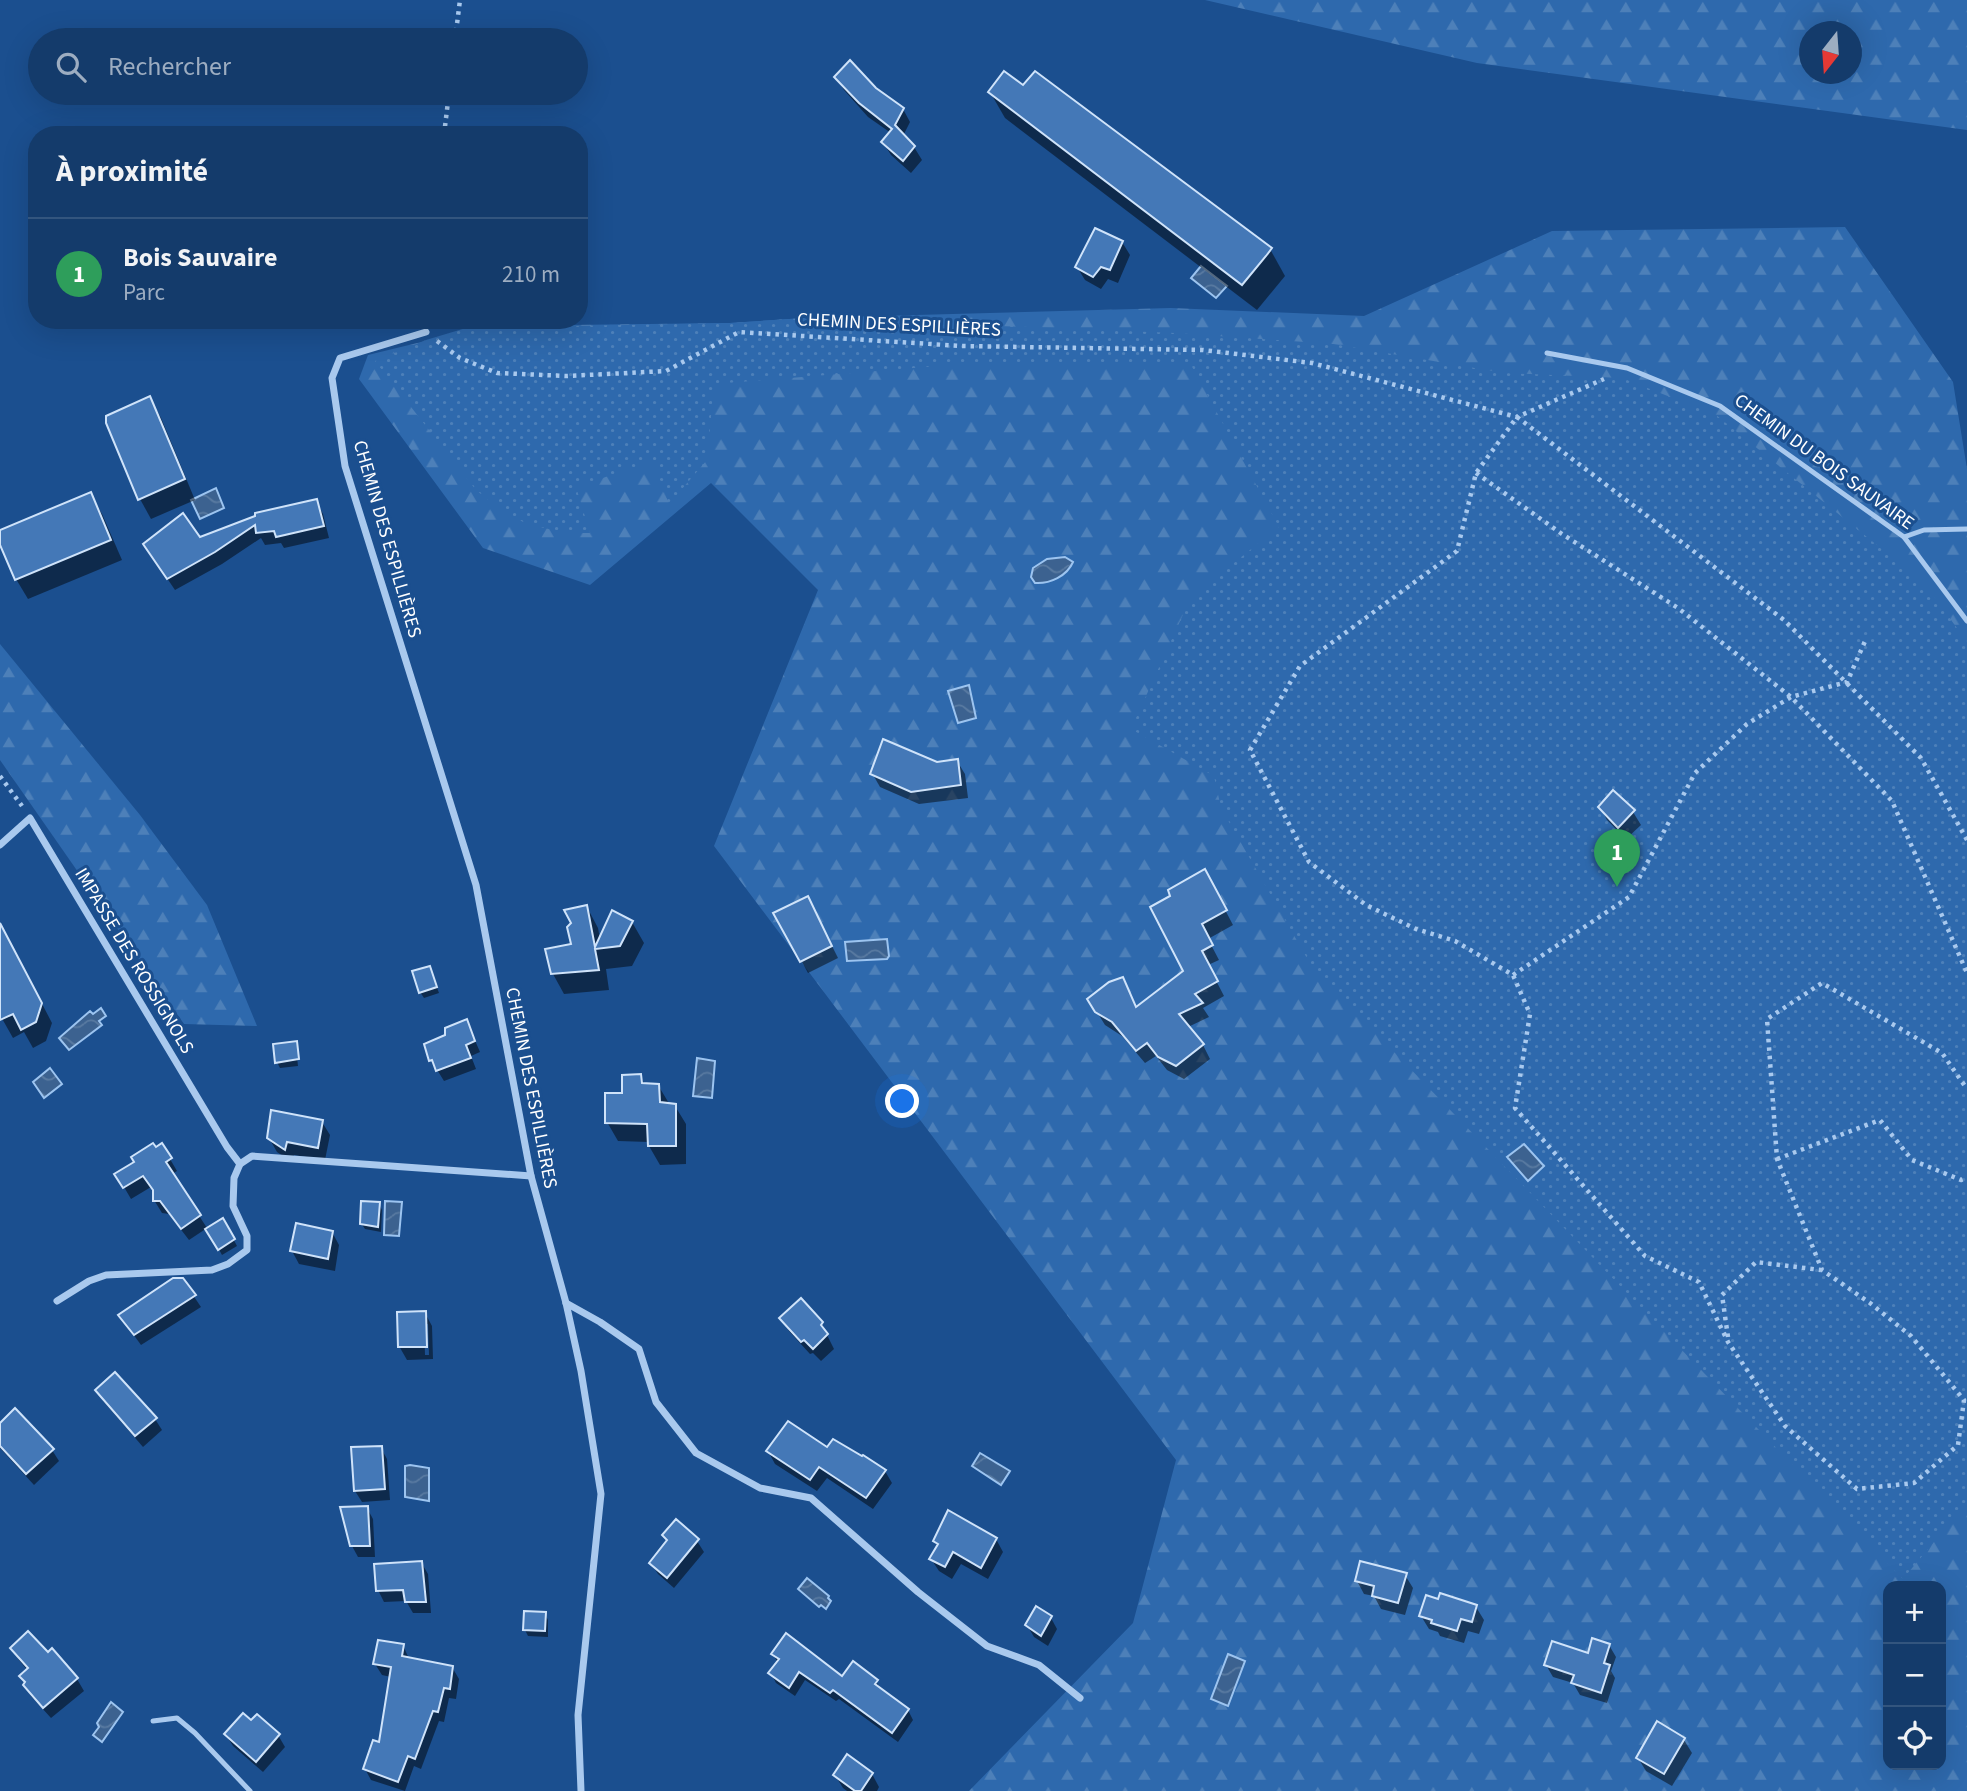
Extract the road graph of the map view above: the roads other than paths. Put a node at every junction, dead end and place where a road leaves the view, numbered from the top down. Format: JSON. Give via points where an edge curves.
{"nodes":[{"id":1,"x":426,"y":332,"type":"road end"},
{"id":2,"x":1547,"y":353,"type":"dead end"},
{"id":3,"x":1967,"y":529,"type":"edge"},
{"id":4,"x":1904,"y":537,"type":"junction"},
{"id":5,"x":1967,"y":621,"type":"edge"},
{"id":6,"x":0,"y":845,"type":"edge"},
{"id":7,"x":240,"y":1164,"type":"junction"},
{"id":8,"x":531,"y":1176,"type":"junction"},
{"id":9,"x":57,"y":1301,"type":"dead end"},
{"id":10,"x":566,"y":1303,"type":"junction"},
{"id":11,"x":1080,"y":1698,"type":"dead end"},
{"id":12,"x":153,"y":1721,"type":"dead end"},
{"id":13,"x":250,"y":1791,"type":"edge"},
{"id":14,"x":581,"y":1791,"type":"edge"}],
"edges":[{"from":1,"to":8,"type":"street","name":"CHEMIN DES ESPILLIÈRES","via":[[340,358],[332,378],[345,466],[476,885]]},
{"from":2,"to":4,"type":"lane","name":"CHEMIN DU BOIS SAUVAIRE","via":[[1627,368],[1720,406]]},
{"from":3,"to":4,"type":"lane","via":[[1924,530]]},
{"from":4,"to":5,"type":"lane","name":"CHEMIN DU BOIS SAUVAIRE"},
{"from":6,"to":7,"type":"street","name":"IMPASSE DES ROSSIGNOLS","via":[[30,818]]},
{"from":7,"to":8,"type":"street","via":[[252,1156]]},
{"from":7,"to":9,"type":"street","via":[[234,1178],[233,1206],[247,1236],[247,1250],[212,1270],[106,1275]]},
{"from":8,"to":10,"type":"street","name":"CHEMIN DES ESPILLIÈRES"},
{"from":10,"to":11,"type":"street","via":[[639,1349],[656,1402],[696,1453],[760,1488],[811,1498],[987,1646],[1039,1665]]},
{"from":10,"to":14,"type":"street","name":"CHEMIN DES ESPILLIÈRES","via":[[601,1494],[579,1715]]},
{"from":12,"to":13,"type":"lane","via":[[177,1718]]}]}
